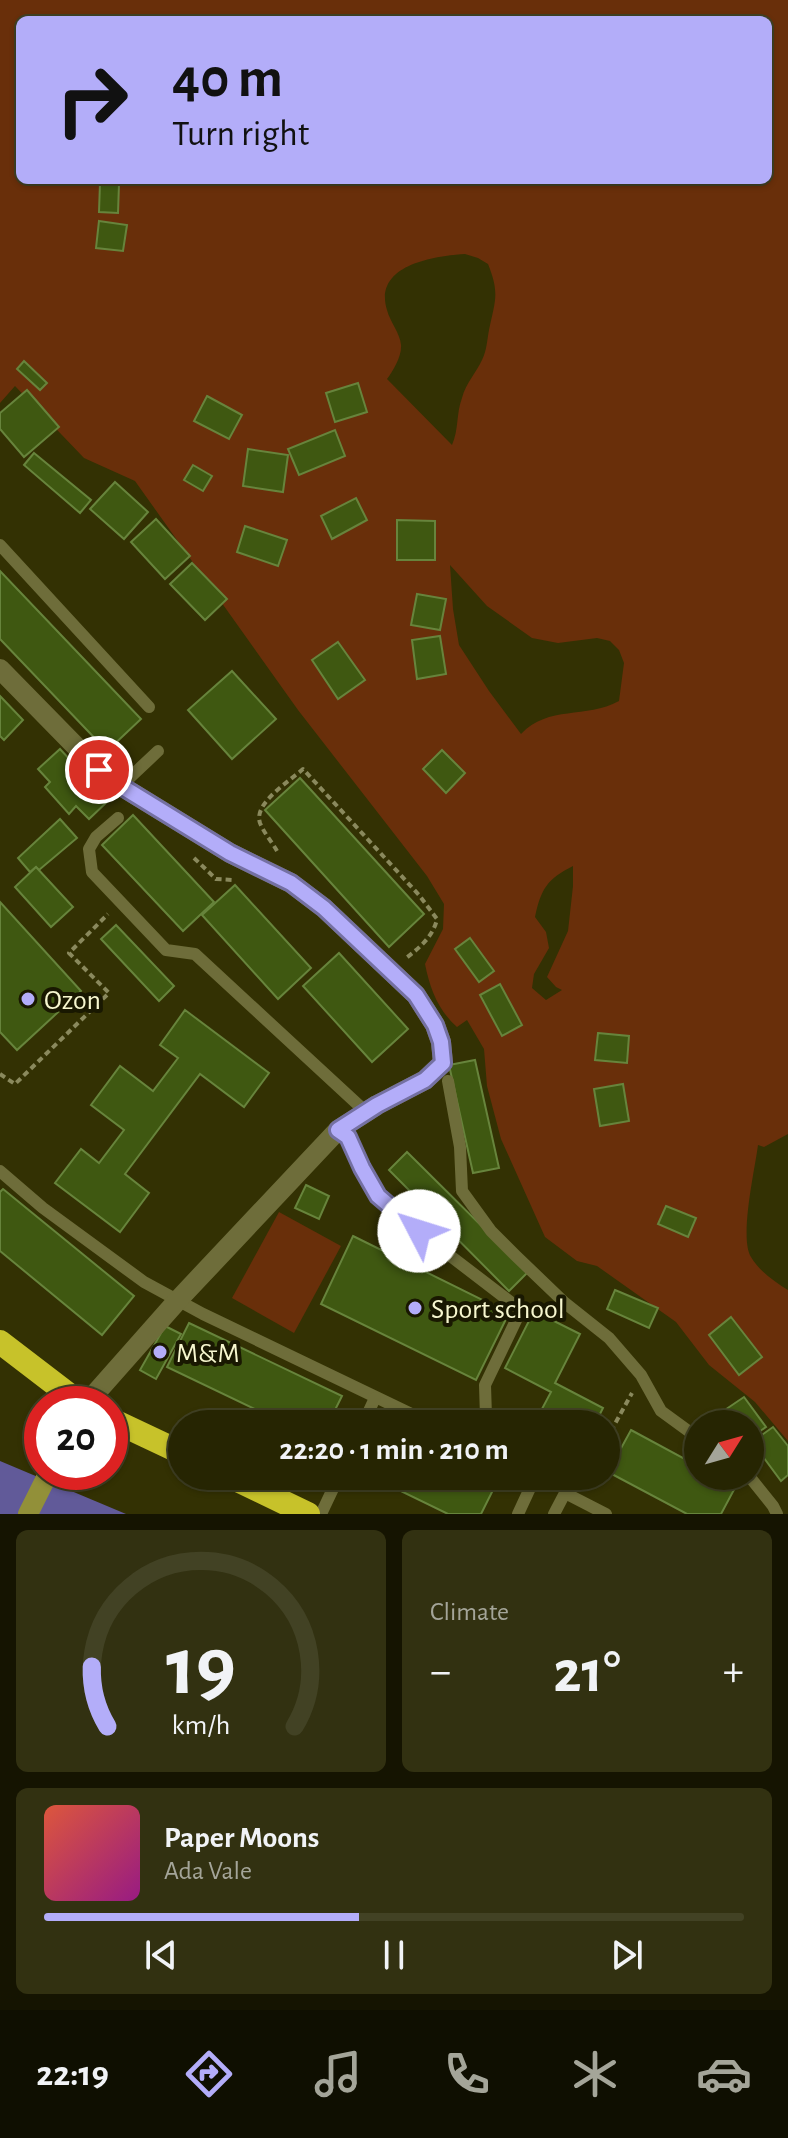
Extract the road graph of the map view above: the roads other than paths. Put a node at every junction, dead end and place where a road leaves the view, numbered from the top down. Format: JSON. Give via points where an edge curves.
{"nodes":[{"id":1,"x":0,"y":545,"type":"edge"},
{"id":2,"x":0,"y":669,"type":"edge"},
{"id":3,"x":149,"y":707,"type":"dead end"},
{"id":4,"x":158,"y":751,"type":"dead end"},
{"id":5,"x":121,"y":786,"type":"junction"},
{"id":6,"x":118,"y":818,"type":"dead end"},
{"id":7,"x":448,"y":1081,"type":"dead end"},
{"id":8,"x":366,"y":1112,"type":"junction"},
{"id":9,"x":338,"y":1130,"type":"junction"},
{"id":10,"x":0,"y":1171,"type":"edge"},
{"id":11,"x":178,"y":1300,"type":"junction"},
{"id":12,"x":0,"y":1342,"type":"edge"},
{"id":13,"x":60,"y":1386,"type":"edge"},
{"id":14,"x":100,"y":1386,"type":"edge"},
{"id":15,"x":375,"y":1398,"type":"junction"},
{"id":16,"x":369,"y":1410,"type":"edge"},
{"id":17,"x":401,"y":1410,"type":"edge"},
{"id":18,"x":486,"y":1410,"type":"edge"},
{"id":19,"x":128,"y":1428,"type":"edge"},
{"id":20,"x":684,"y":1428,"type":"edge"},
{"id":21,"x":168,"y":1446,"type":"edge"},
{"id":22,"x":40,"y":1490,"type":"edge"},
{"id":23,"x":258,"y":1490,"type":"edge"},
{"id":24,"x":332,"y":1490,"type":"edge"},
{"id":25,"x":529,"y":1490,"type":"edge"},
{"id":26,"x":760,"y":1490,"type":"edge"},
{"id":27,"x":28,"y":1514,"type":"edge"},
{"id":28,"x":308,"y":1514,"type":"edge"},
{"id":29,"x":321,"y":1514,"type":"edge"},
{"id":30,"x":518,"y":1514,"type":"edge"},
{"id":31,"x":554,"y":1514,"type":"edge"},
{"id":32,"x":606,"y":1514,"type":"edge"},
{"id":33,"x":777,"y":1514,"type":"edge"}],
"edges":[{"from":1,"to":3,"type":"lane"},
{"from":2,"to":5,"type":"street"},
{"from":4,"to":5,"type":"lane"},
{"from":5,"to":8,"type":"street","via":[[230,853],[291,883],[416,995],[435,1025],[443,1063],[425,1080]]},
{"from":6,"to":8,"type":"lane","via":[[89,849],[92,872],[166,950],[195,954]]},
{"from":7,"to":20,"type":"lane","via":[[462,1191],[500,1240],[609,1338],[641,1375],[661,1411]]},
{"from":8,"to":9,"type":"street"},
{"from":9,"to":11,"type":"street"},
{"from":9,"to":18,"type":"lane","via":[[348,1137],[378,1196],[521,1310],[485,1385]]},
{"from":10,"to":11,"type":"lane","via":[[144,1282]]},
{"from":11,"to":14,"type":"street"},
{"from":11,"to":15,"type":"lane"},
{"from":12,"to":13,"type":"highway"},
{"from":15,"to":16,"type":"lane"},
{"from":15,"to":17,"type":"lane"},
{"from":19,"to":21,"type":"highway"},
{"from":22,"to":27,"type":"street"},
{"from":23,"to":28,"type":"highway"},
{"from":24,"to":29,"type":"lane"},
{"from":25,"to":30,"type":"lane"},
{"from":26,"to":33,"type":"lane"},
{"from":31,"to":32,"type":"lane","via":[[565,1493]]}]}
